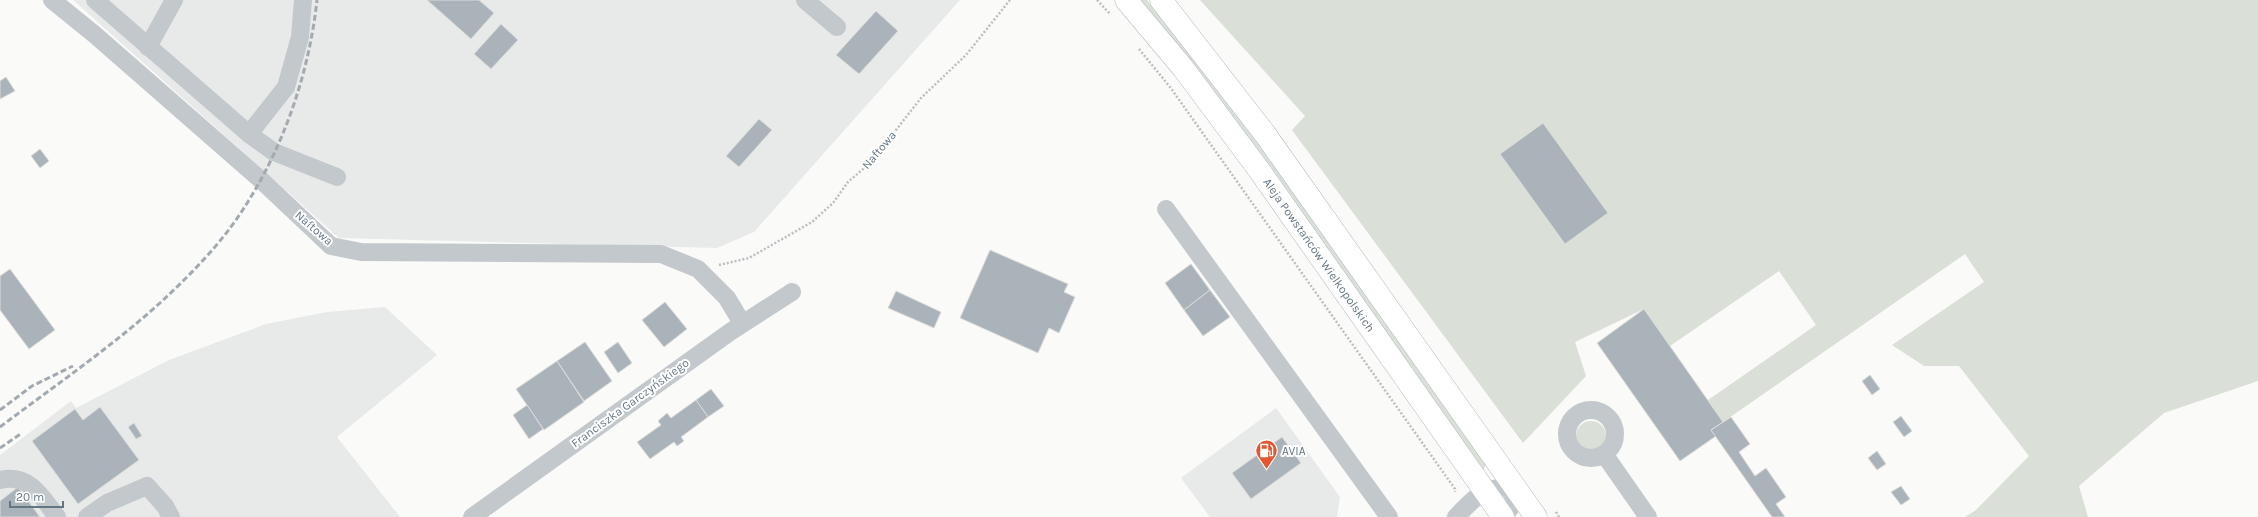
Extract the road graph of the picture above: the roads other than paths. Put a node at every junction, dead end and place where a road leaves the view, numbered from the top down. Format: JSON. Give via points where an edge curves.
{"nodes":[{"id":1,"x":52,"y":0,"type":"edge"},
{"id":2,"x":95,"y":0,"type":"edge"},
{"id":3,"x":174,"y":0,"type":"edge"},
{"id":4,"x":303,"y":0,"type":"edge"},
{"id":5,"x":805,"y":0,"type":"edge"},
{"id":6,"x":1161,"y":0,"type":"edge"},
{"id":7,"x":1118,"y":8,"type":"edge"},
{"id":8,"x":837,"y":27,"type":"dead end"},
{"id":9,"x":148,"y":47,"type":"junction"},
{"id":10,"x":249,"y":134,"type":"junction"},
{"id":11,"x":337,"y":177,"type":"dead end"},
{"id":12,"x":1166,"y":209,"type":"dead end"},
{"id":13,"x":792,"y":292,"type":"dead end"},
{"id":14,"x":742,"y":323,"type":"junction"},
{"id":15,"x":1604,"y":454,"type":"dead end"},
{"id":16,"x":0,"y":480,"type":"edge"},
{"id":17,"x":1516,"y":489,"type":"junction"},
{"id":18,"x":1485,"y":490,"type":"junction"},
{"id":19,"x":1459,"y":514,"type":"edge"},
{"id":20,"x":57,"y":517,"type":"edge"},
{"id":21,"x":87,"y":517,"type":"edge"},
{"id":22,"x":172,"y":517,"type":"edge"},
{"id":23,"x":472,"y":517,"type":"edge"},
{"id":24,"x":1389,"y":517,"type":"edge"},
{"id":25,"x":1503,"y":517,"type":"edge"},
{"id":26,"x":1536,"y":517,"type":"edge"},
{"id":27,"x":1648,"y":517,"type":"edge"}],
"edges":[{"from":1,"to":14,"type":"street","name":"Naftowa","via":[[67,10],[260,180],[331,246],[361,252],[661,254],[698,269],[727,298]]},
{"from":2,"to":9,"type":"street"},
{"from":3,"to":9,"type":"street"},
{"from":4,"to":10,"type":"street","via":[[300,37],[286,87]]},
{"from":5,"to":8,"type":"street"},
{"from":6,"to":17,"type":"main road","via":[[1265,134]]},
{"from":7,"to":18,"type":"main road","name":"Aleja Powstańców Wielkopolskich","via":[[1183,68]]},
{"from":9,"to":10,"type":"street"},
{"from":10,"to":11,"type":"street","via":[[274,152]]},
{"from":12,"to":24,"type":"street"},
{"from":13,"to":14,"type":"street","name":"Franciszka Garczyńskiego"},
{"from":14,"to":23,"type":"street","name":"Franciszka Garczyńskiego"},
{"from":15,"to":27,"type":"street"},
{"from":16,"to":20,"type":"street","via":[[13,478],[27,482],[39,492]]},
{"from":17,"to":18,"type":"street","via":[[1502,487]]},
{"from":17,"to":25,"type":"street","via":[[1511,507]]},
{"from":17,"to":26,"type":"main road"},
{"from":18,"to":19,"type":"street"},
{"from":18,"to":25,"type":"main road","name":"Aleja Powstańców Wielkopolskich"},
{"from":21,"to":22,"type":"street","via":[[107,503],[147,486]]}]}
